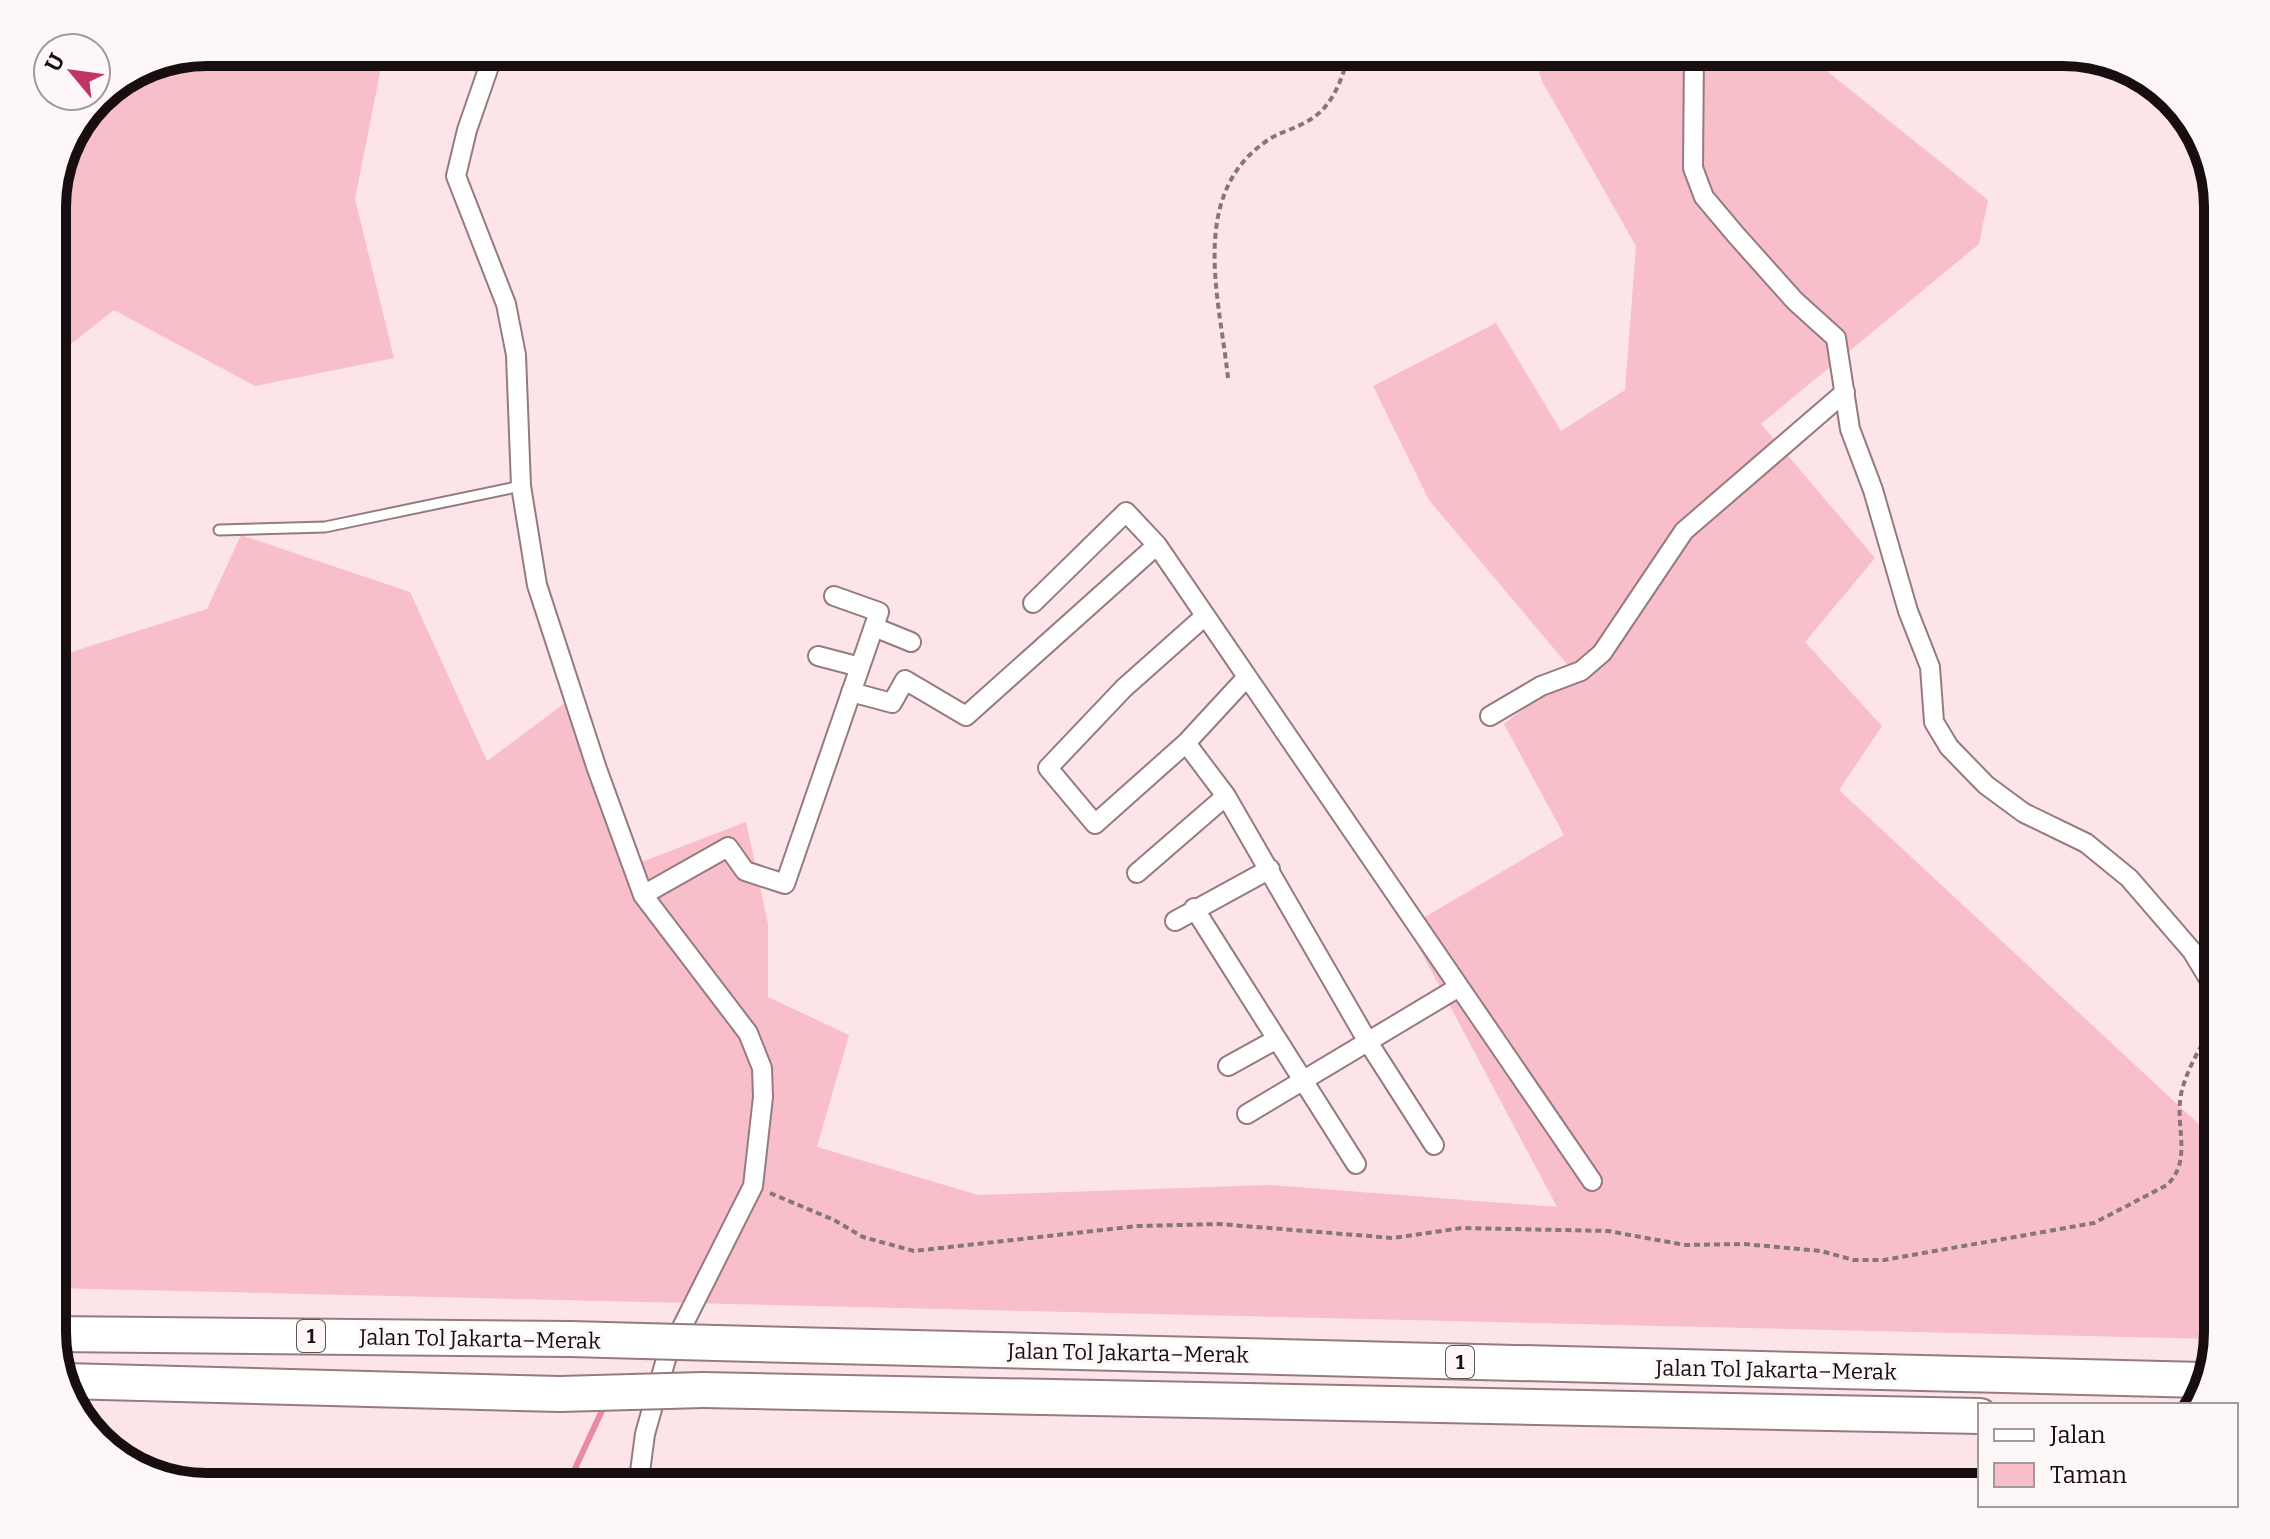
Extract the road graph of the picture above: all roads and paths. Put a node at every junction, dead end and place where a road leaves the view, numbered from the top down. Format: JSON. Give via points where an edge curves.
{"nodes":[{"id":1,"x":489,"y":66,"type":"edge"},
{"id":2,"x":1345,"y":66,"type":"edge"},
{"id":3,"x":1694,"y":66,"type":"edge"},
{"id":4,"x":1228,"y":378,"type":"dead end"},
{"id":5,"x":1845,"y":392,"type":"junction"},
{"id":6,"x":521,"y":486,"type":"junction"},
{"id":7,"x":219,"y":530,"type":"dead end"},
{"id":8,"x":1157,"y":545,"type":"junction"},
{"id":9,"x":834,"y":596,"type":"dead end"},
{"id":10,"x":1033,"y":603,"type":"dead end"},
{"id":11,"x":1205,"y":616,"type":"junction"},
{"id":12,"x":874,"y":627,"type":"junction"},
{"id":13,"x":911,"y":642,"type":"dead end"},
{"id":14,"x":818,"y":656,"type":"dead end"},
{"id":15,"x":860,"y":667,"type":"junction"},
{"id":16,"x":1247,"y":677,"type":"junction"},
{"id":17,"x":851,"y":692,"type":"junction"},
{"id":18,"x":1490,"y":716,"type":"dead end"},
{"id":19,"x":1186,"y":743,"type":"junction"},
{"id":20,"x":1226,"y":796,"type":"junction"},
{"id":21,"x":1270,"y":869,"type":"junction"},
{"id":22,"x":1137,"y":873,"type":"dead end"},
{"id":23,"x":643,"y":895,"type":"junction"},
{"id":24,"x":1194,"y":908,"type":"junction"},
{"id":25,"x":1175,"y":921,"type":"dead end"},
{"id":26,"x":2204,"y":971,"type":"edge"},
{"id":27,"x":1459,"y":987,"type":"junction"},
{"id":28,"x":1277,"y":1039,"type":"junction"},
{"id":29,"x":2204,"y":1041,"type":"edge"},
{"id":30,"x":1368,"y":1042,"type":"junction"},
{"id":31,"x":1228,"y":1066,"type":"dead end"},
{"id":32,"x":1303,"y":1081,"type":"junction"},
{"id":33,"x":1247,"y":1114,"type":"dead end"},
{"id":34,"x":1434,"y":1145,"type":"dead end"},
{"id":35,"x":1356,"y":1164,"type":"dead end"},
{"id":36,"x":1592,"y":1181,"type":"dead end"},
{"id":37,"x":753,"y":1186,"type":"junction"},
{"id":38,"x":66,"y":1334,"type":"edge"},
{"id":39,"x":2195,"y":1380,"type":"edge"},
{"id":40,"x":75,"y":1381,"type":"edge"},
{"id":41,"x":1978,"y":1416,"type":"edge"},
{"id":42,"x":640,"y":1473,"type":"edge"}],
"edges":[{"from":1,"to":6,"type":"street","via":[[456,176],[506,304],[516,355]]},
{"from":2,"to":4,"type":"path","via":[[1331,103],[1266,141],[1222,199],[1213,269]]},
{"from":3,"to":5,"type":"street","via":[[1693,168],[1704,197],[1795,301],[1836,338]]},
{"from":5,"to":18,"type":"street","via":[[1684,531],[1602,653],[1581,671],[1541,686]]},
{"from":5,"to":26,"type":"street","via":[[1850,429],[1930,667],[1934,722],[1941,734],[1986,785],[2024,813],[2086,843],[2129,878]]},
{"from":6,"to":7,"type":"lane","via":[[325,527]]},
{"from":6,"to":23,"type":"street","via":[[537,585]]},
{"from":8,"to":10,"type":"street","via":[[1126,512]]},
{"from":8,"to":11,"type":"street"},
{"from":8,"to":17,"type":"street","via":[[966,716],[905,680],[892,703]]},
{"from":9,"to":12,"type":"street","via":[[879,612]]},
{"from":11,"to":16,"type":"street"},
{"from":11,"to":19,"type":"street","via":[[1124,688],[1048,768],[1095,824]]},
{"from":12,"to":13,"type":"street"},
{"from":12,"to":15,"type":"street"},
{"from":14,"to":15,"type":"street"},
{"from":15,"to":17,"type":"street"},
{"from":16,"to":19,"type":"street"},
{"from":16,"to":27,"type":"street"},
{"from":17,"to":23,"type":"street","via":[[785,884],[745,871],[728,847]]},
{"from":19,"to":20,"type":"street"},
{"from":20,"to":21,"type":"street"},
{"from":20,"to":22,"type":"street"},
{"from":21,"to":24,"type":"street"},
{"from":21,"to":30,"type":"street"},
{"from":23,"to":37,"type":"street","via":[[757,1049],[763,1097]]},
{"from":24,"to":25,"type":"street"},
{"from":24,"to":28,"type":"street"},
{"from":27,"to":30,"type":"street"},
{"from":27,"to":36,"type":"street"},
{"from":28,"to":31,"type":"street"},
{"from":28,"to":32,"type":"street"},
{"from":29,"to":37,"type":"path","via":[[2181,1093],[2182,1160],[2167,1185],[2094,1223],[1884,1260],[1744,1244],[1685,1245],[1608,1231],[1462,1228],[1393,1238],[1219,1224],[1124,1227],[914,1251],[863,1237]]},
{"from":30,"to":32,"type":"street"},
{"from":30,"to":34,"type":"street"},
{"from":32,"to":33,"type":"street"},
{"from":32,"to":35,"type":"street"},
{"from":37,"to":42,"type":"street","via":[[666,1359]]},
{"from":38,"to":39,"type":"highway","name":"Jalan Tol Jakarta–Merak","number":"1","bridge":true,"via":[[570,1339]]},
{"from":40,"to":41,"type":"highway","name":"Jalan Tol Jakarta–Merak","number":"1","bridge":true}]}
